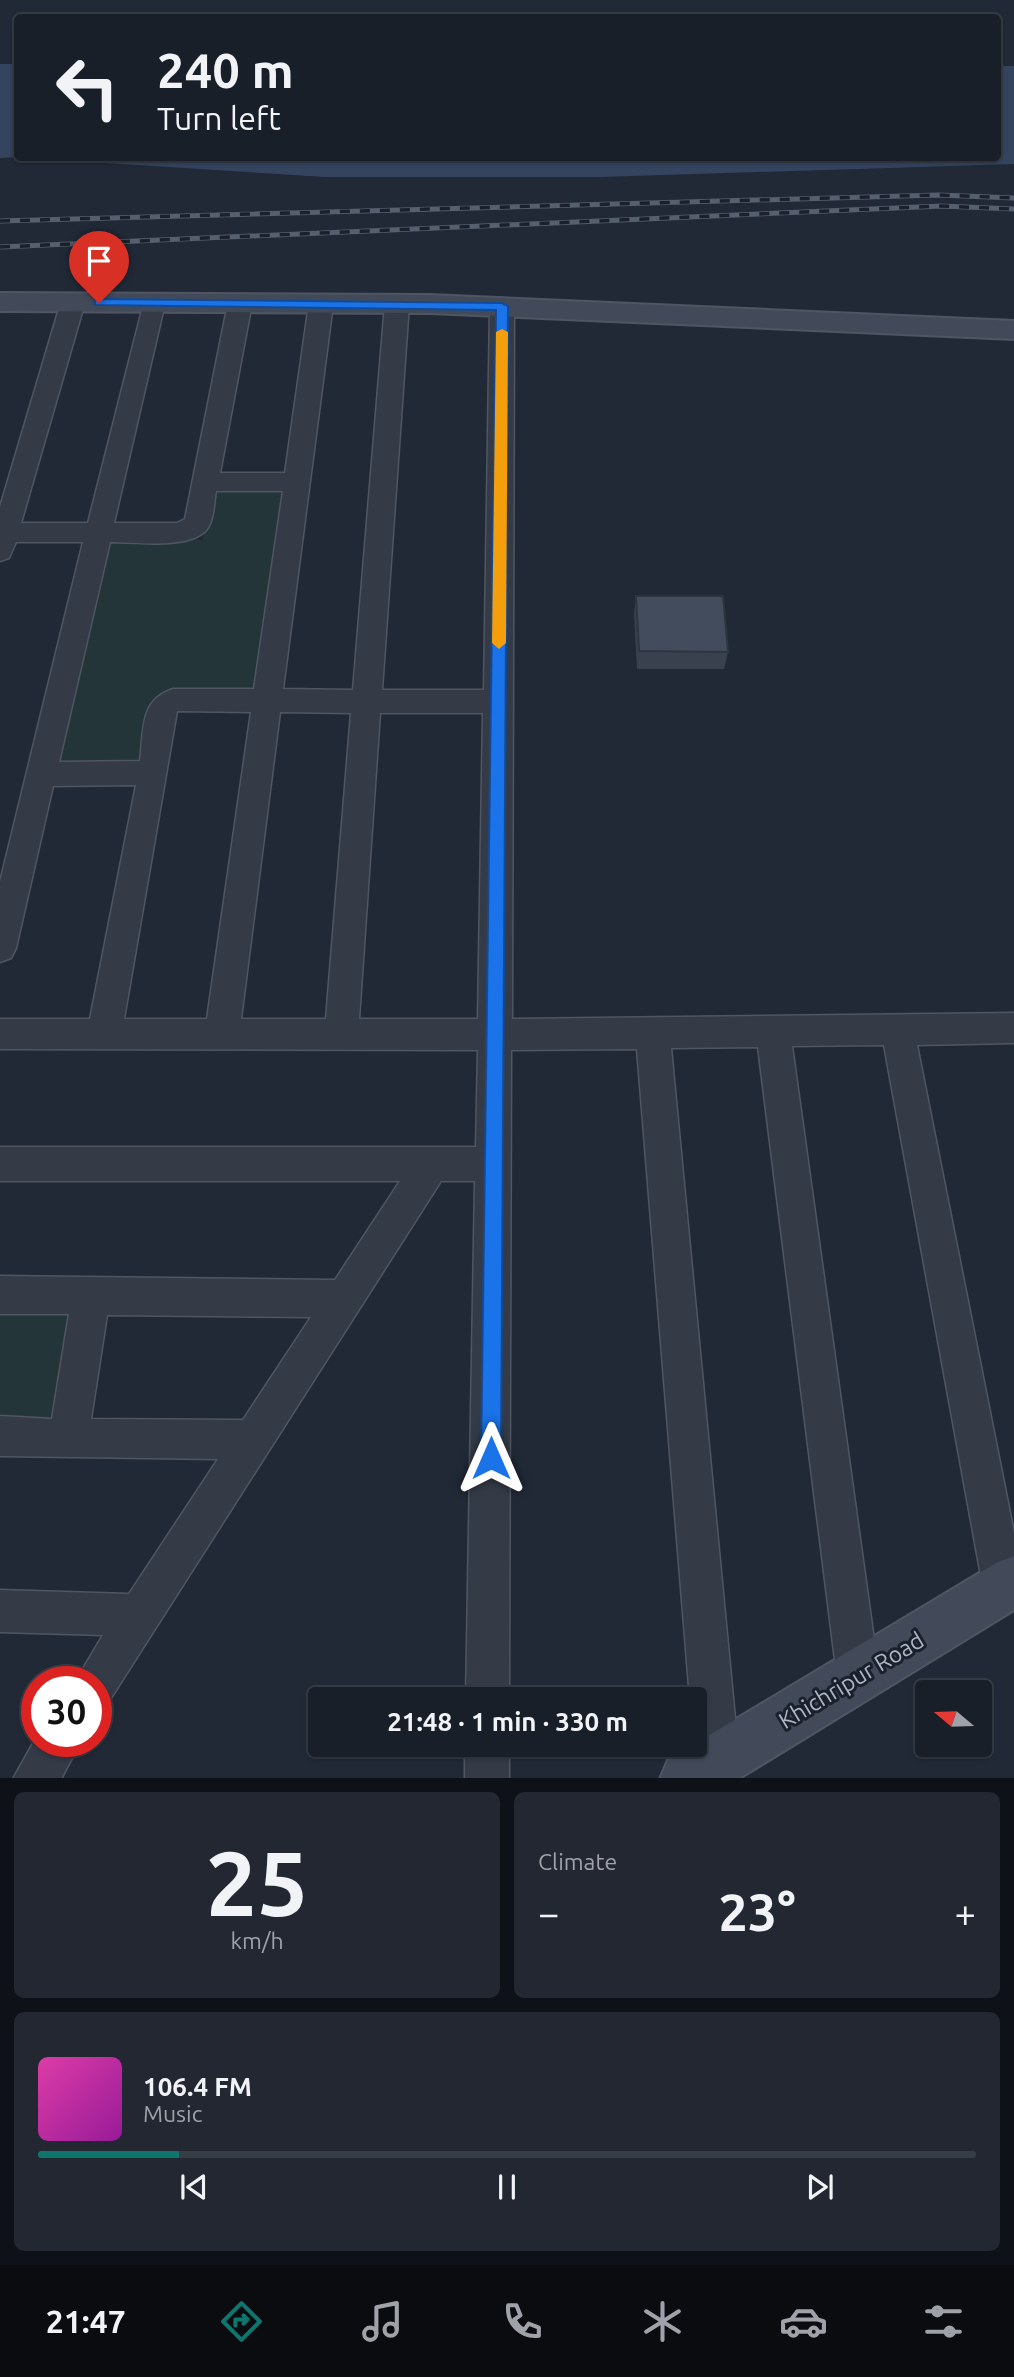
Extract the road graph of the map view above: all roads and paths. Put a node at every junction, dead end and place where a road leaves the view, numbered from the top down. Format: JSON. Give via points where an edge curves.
{"nodes":[{"id":1,"x":0,"y":302,"type":"edge"},
{"id":2,"x":72,"y":302,"type":"junction"},
{"id":3,"x":153,"y":303,"type":"junction"},
{"id":4,"x":240,"y":303,"type":"junction"},
{"id":5,"x":321,"y":304,"type":"junction"},
{"id":6,"x":397,"y":304,"type":"junction"},
{"id":7,"x":502,"y":306,"type":"junction"},
{"id":8,"x":1014,"y":330,"type":"edge"},
{"id":9,"x":207,"y":482,"type":"junction"},
{"id":10,"x":296,"y":482,"type":"junction"},
{"id":11,"x":99,"y":532,"type":"junction"},
{"id":12,"x":2,"y":539,"type":"edge"},
{"id":13,"x":267,"y":702,"type":"junction"},
{"id":14,"x":366,"y":702,"type":"junction"},
{"id":15,"x":498,"y":702,"type":"junction"},
{"id":16,"x":153,"y":773,"type":"junction"},
{"id":17,"x":42,"y":774,"type":"junction"},
{"id":18,"x":0,"y":948,"type":"edge"},
{"id":19,"x":1014,"y":1028,"type":"edge"},
{"id":20,"x":898,"y":1031,"type":"junction"},
{"id":21,"x":773,"y":1032,"type":"junction"},
{"id":22,"x":653,"y":1033,"type":"junction"},
{"id":23,"x":0,"y":1034,"type":"edge"},
{"id":24,"x":104,"y":1034,"type":"junction"},
{"id":25,"x":222,"y":1034,"type":"junction"},
{"id":26,"x":341,"y":1034,"type":"junction"},
{"id":27,"x":495,"y":1035,"type":"junction"},
{"id":28,"x":0,"y":1164,"type":"edge"},
{"id":29,"x":432,"y":1164,"type":"junction"},
{"id":30,"x":494,"y":1164,"type":"junction"},
{"id":31,"x":0,"y":1295,"type":"edge"},
{"id":32,"x":91,"y":1296,"type":"junction"},
{"id":33,"x":345,"y":1299,"type":"junction"},
{"id":34,"x":0,"y":1436,"type":"edge"},
{"id":35,"x":68,"y":1439,"type":"junction"},
{"id":36,"x":253,"y":1440,"type":"junction"},
{"id":37,"x":1009,"y":1584,"type":"edge"},
{"id":38,"x":0,"y":1611,"type":"edge"},
{"id":39,"x":140,"y":1615,"type":"junction"},
{"id":40,"x":107,"y":1666,"type":"edge"},
{"id":41,"x":858,"y":1676,"type":"junction"},
{"id":42,"x":488,"y":1687,"type":"edge"},
{"id":43,"x":49,"y":1757,"type":"edge"},
{"id":44,"x":488,"y":1757,"type":"edge"},
{"id":45,"x":702,"y":1769,"type":"edge"},
{"id":46,"x":36,"y":1778,"type":"edge"},
{"id":47,"x":487,"y":1778,"type":"edge"}],
"edges":[{"from":1,"to":2,"type":"street"},
{"from":2,"to":3,"type":"street"},
{"from":2,"to":12,"type":"street"},
{"from":3,"to":4,"type":"street"},
{"from":3,"to":11,"type":"street"},
{"from":4,"to":5,"type":"street"},
{"from":4,"to":9,"type":"street"},
{"from":5,"to":6,"type":"street"},
{"from":5,"to":10,"type":"street"},
{"from":6,"to":7,"type":"street"},
{"from":6,"to":14,"type":"street"},
{"from":7,"to":8,"type":"street"},
{"from":7,"to":15,"type":"street"},
{"from":9,"to":10,"type":"street"},
{"from":9,"to":11,"type":"street","via":[[197,523],[190,529],[178,533]]},
{"from":10,"to":13,"type":"street"},
{"from":11,"to":12,"type":"street"},
{"from":11,"to":17,"type":"street"},
{"from":13,"to":14,"type":"street"},
{"from":13,"to":16,"type":"street","via":[[173,700],[165,704]]},
{"from":13,"to":25,"type":"street"},
{"from":14,"to":15,"type":"street"},
{"from":14,"to":26,"type":"street"},
{"from":15,"to":27,"type":"street"},
{"from":16,"to":17,"type":"street"},
{"from":16,"to":24,"type":"street"},
{"from":17,"to":18,"type":"street"},
{"from":19,"to":20,"type":"street"},
{"from":20,"to":21,"type":"street"},
{"from":20,"to":37,"type":"street"},
{"from":21,"to":22,"type":"street"},
{"from":21,"to":41,"type":"street"},
{"from":22,"to":27,"type":"street"},
{"from":22,"to":45,"type":"street"},
{"from":23,"to":24,"type":"street"},
{"from":24,"to":25,"type":"street"},
{"from":25,"to":26,"type":"street"},
{"from":26,"to":27,"type":"street"},
{"from":27,"to":30,"type":"street"},
{"from":28,"to":29,"type":"street"},
{"from":29,"to":30,"type":"street"},
{"from":29,"to":33,"type":"street"},
{"from":30,"to":42,"type":"street"},
{"from":31,"to":32,"type":"street"},
{"from":32,"to":33,"type":"street"},
{"from":32,"to":35,"type":"street"},
{"from":33,"to":36,"type":"street"},
{"from":34,"to":35,"type":"street"},
{"from":35,"to":36,"type":"street"},
{"from":36,"to":39,"type":"street"},
{"from":37,"to":41,"type":"street","name":"Khichripur Road"},
{"from":38,"to":39,"type":"street"},
{"from":39,"to":40,"type":"street"},
{"from":41,"to":45,"type":"street","name":"Khichripur Road"},
{"from":43,"to":46,"type":"street"},
{"from":44,"to":47,"type":"street"}]}
